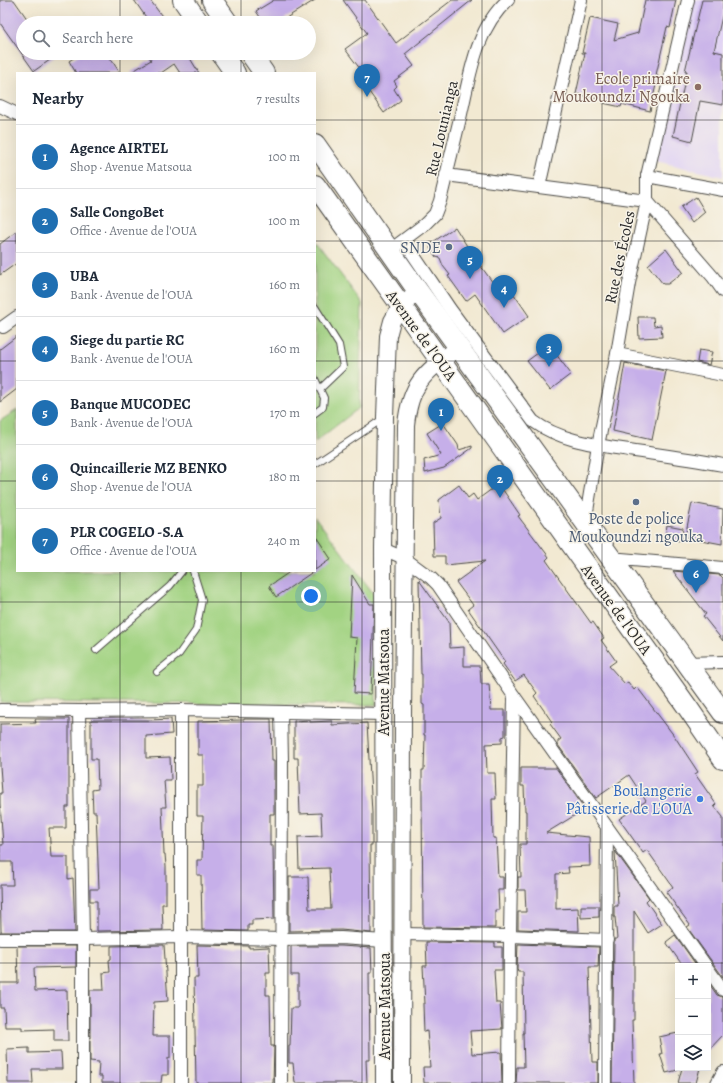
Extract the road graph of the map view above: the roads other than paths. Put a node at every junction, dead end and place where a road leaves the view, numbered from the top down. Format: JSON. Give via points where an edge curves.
{"nodes":[{"id":1,"x":183,"y":0,"type":"edge"},
{"id":2,"x":212,"y":0,"type":"edge"},
{"id":3,"x":508,"y":0,"type":"edge"},
{"id":4,"x":581,"y":0,"type":"edge"},
{"id":5,"x":688,"y":0,"type":"edge"},
{"id":6,"x":195,"y":16,"type":"edge"},
{"id":7,"x":223,"y":16,"type":"edge"},
{"id":8,"x":226,"y":60,"type":"edge"},
{"id":9,"x":255,"y":60,"type":"edge"},
{"id":10,"x":234,"y":72,"type":"edge"},
{"id":11,"x":263,"y":72,"type":"edge"},
{"id":12,"x":0,"y":106,"type":"edge"},
{"id":13,"x":16,"y":114,"type":"edge"},
{"id":14,"x":316,"y":145,"type":"edge"},
{"id":15,"x":446,"y":175,"type":"junction"},
{"id":16,"x":647,"y":176,"type":"junction"},
{"id":17,"x":316,"y":186,"type":"edge"},
{"id":18,"x":539,"y":187,"type":"junction"},
{"id":19,"x":723,"y":190,"type":"edge"},
{"id":20,"x":647,"y":201,"type":"junction"},
{"id":21,"x":397,"y":245,"type":"junction"},
{"id":22,"x":718,"y":278,"type":"edge"},
{"id":23,"x":723,"y":291,"type":"edge"},
{"id":24,"x":418,"y":292,"type":"junction"},
{"id":25,"x":401,"y":307,"type":"junction"},
{"id":26,"x":316,"y":309,"type":"edge"},
{"id":27,"x":444,"y":313,"type":"junction"},
{"id":28,"x":16,"y":318,"type":"edge"},
{"id":29,"x":3,"y":327,"type":"dead end"},
{"id":30,"x":458,"y":347,"type":"junction"},
{"id":31,"x":617,"y":354,"type":"junction"},
{"id":32,"x":441,"y":360,"type":"junction"},
{"id":33,"x":723,"y":375,"type":"edge"},
{"id":34,"x":316,"y":382,"type":"edge"},
{"id":35,"x":320,"y":389,"type":"junction"},
{"id":36,"x":316,"y":411,"type":"edge"},
{"id":37,"x":385,"y":417,"type":"junction"},
{"id":38,"x":526,"y":426,"type":"junction"},
{"id":39,"x":598,"y":445,"type":"junction"},
{"id":40,"x":316,"y":463,"type":"edge"},
{"id":41,"x":723,"y":465,"type":"edge"},
{"id":42,"x":585,"y":523,"type":"junction"},
{"id":43,"x":383,"y":549,"type":"junction"},
{"id":44,"x":404,"y":558,"type":"junction"},
{"id":45,"x":610,"y":558,"type":"junction"},
{"id":46,"x":723,"y":568,"type":"edge"},
{"id":47,"x":181,"y":572,"type":"edge"},
{"id":48,"x":193,"y":572,"type":"edge"},
{"id":49,"x":96,"y":650,"type":"dead end"},
{"id":50,"x":686,"y":662,"type":"junction"},
{"id":51,"x":723,"y":662,"type":"edge"},
{"id":52,"x":157,"y":672,"type":"dead end"},
{"id":53,"x":514,"y":696,"type":"junction"},
{"id":54,"x":0,"y":710,"type":"edge"},
{"id":55,"x":181,"y":710,"type":"junction"},
{"id":56,"x":79,"y":711,"type":"junction"},
{"id":57,"x":281,"y":712,"type":"junction"},
{"id":58,"x":723,"y":713,"type":"edge"},
{"id":59,"x":383,"y":714,"type":"junction"},
{"id":60,"x":723,"y":759,"type":"edge"},
{"id":61,"x":607,"y":827,"type":"junction"},
{"id":62,"x":403,"y":934,"type":"junction"},
{"id":63,"x":510,"y":936,"type":"junction"},
{"id":64,"x":180,"y":937,"type":"junction"},
{"id":65,"x":0,"y":939,"type":"edge"},
{"id":66,"x":83,"y":939,"type":"junction"},
{"id":67,"x":281,"y":939,"type":"junction"},
{"id":68,"x":607,"y":940,"type":"junction"},
{"id":69,"x":384,"y":941,"type":"junction"},
{"id":70,"x":704,"y":963,"type":"edge"},
{"id":71,"x":711,"y":973,"type":"edge"},
{"id":72,"x":723,"y":990,"type":"edge"},
{"id":73,"x":723,"y":1072,"type":"edge"},
{"id":74,"x":83,"y":1083,"type":"edge"},
{"id":75,"x":181,"y":1083,"type":"edge"},
{"id":76,"x":281,"y":1083,"type":"edge"},
{"id":77,"x":384,"y":1083,"type":"edge"},
{"id":78,"x":402,"y":1083,"type":"edge"},
{"id":79,"x":509,"y":1083,"type":"edge"},
{"id":80,"x":605,"y":1083,"type":"edge"},
{"id":81,"x":717,"y":1083,"type":"edge"}],
"edges":[{"from":1,"to":6,"type":"main road"},
{"from":2,"to":7,"type":"main road"},
{"from":3,"to":15,"type":"street","name":"Rue Lounianga","via":[[491,21],[476,53]]},
{"from":4,"to":18,"type":"street"},
{"from":5,"to":16,"type":"street","name":"Rue des Écoles"},
{"from":8,"to":10,"type":"main road"},
{"from":9,"to":11,"type":"main road"},
{"from":12,"to":13,"type":"street"},
{"from":14,"to":21,"type":"main road","name":"Avenue de l'OUA"},
{"from":15,"to":18,"type":"street"},
{"from":15,"to":21,"type":"street","name":"Rue Lounianga","via":[[435,214]]},
{"from":16,"to":19,"type":"street"},
{"from":16,"to":20,"type":"street","name":"Rue des Écoles"},
{"from":17,"to":25,"type":"main road","name":"Avenue de l'OUA"},
{"from":18,"to":20,"type":"street"},
{"from":20,"to":22,"type":"street"},
{"from":20,"to":31,"type":"street","name":"Rue des Écoles"},
{"from":21,"to":24,"type":"main road","name":"Avenue de l'OUA"},
{"from":21,"to":27,"type":"street"},
{"from":22,"to":23,"type":"street"},
{"from":24,"to":25,"type":"street","name":"Avenue Matsoua"},
{"from":24,"to":27,"type":"main road","name":"Avenue de l'OUA"},
{"from":25,"to":32,"type":"main road","name":"Avenue de l'OUA"},
{"from":25,"to":37,"type":"street","name":"Avenue Matsoua","via":[[392,321],[388,336]]},
{"from":26,"to":35,"type":"lane","via":[[339,345],[343,367]]},
{"from":27,"to":30,"type":"main road","name":"Avenue de l'OUA"},
{"from":27,"to":38,"type":"street"},
{"from":28,"to":29,"type":"street"},
{"from":30,"to":32,"type":"street","name":"Avenue Matsoua"},
{"from":30,"to":38,"type":"main road","name":"Avenue de l'OUA"},
{"from":31,"to":33,"type":"street"},
{"from":31,"to":39,"type":"street","name":"Rue des Écoles"},
{"from":32,"to":44,"type":"street","name":"Avenue Matsoua","via":[[416,386],[407,412]]},
{"from":32,"to":60,"type":"main road","name":"Avenue de l'OUA"},
{"from":34,"to":35,"type":"lane"},
{"from":35,"to":36,"type":"lane","via":[[324,398],[323,407]]},
{"from":37,"to":40,"type":"lane"},
{"from":37,"to":43,"type":"street","name":"Avenue Matsoua"},
{"from":38,"to":39,"type":"street"},
{"from":38,"to":42,"type":"main road","name":"Avenue de l'OUA"},
{"from":39,"to":41,"type":"street"},
{"from":39,"to":42,"type":"street","name":"Rue des Écoles"},
{"from":42,"to":45,"type":"main road","name":"Avenue de l'OUA"},
{"from":43,"to":44,"type":"street"},
{"from":43,"to":59,"type":"street","name":"Avenue Matsoua"},
{"from":44,"to":53,"type":"street","via":[[438,585]]},
{"from":44,"to":62,"type":"street","name":"Avenue Matsoua"},
{"from":45,"to":46,"type":"street"},
{"from":45,"to":50,"type":"main road","name":"Avenue de l'OUA"},
{"from":47,"to":49,"type":"lane","via":[[170,586]]},
{"from":48,"to":52,"type":"lane","via":[[202,600],[196,630],[179,654]]},
{"from":50,"to":51,"type":"street"},
{"from":50,"to":58,"type":"main road","name":"Avenue de l'OUA"},
{"from":53,"to":61,"type":"street"},
{"from":53,"to":63,"type":"street"},
{"from":54,"to":56,"type":"street"},
{"from":55,"to":56,"type":"street"},
{"from":55,"to":57,"type":"street"},
{"from":55,"to":64,"type":"street"},
{"from":56,"to":66,"type":"street"},
{"from":57,"to":59,"type":"street"},
{"from":57,"to":67,"type":"street"},
{"from":59,"to":69,"type":"street","name":"Avenue Matsoua"},
{"from":61,"to":68,"type":"street"},
{"from":61,"to":70,"type":"street"},
{"from":62,"to":63,"type":"street"},
{"from":62,"to":78,"type":"street","name":"Avenue Matsoua"},
{"from":63,"to":68,"type":"street"},
{"from":63,"to":79,"type":"street"},
{"from":64,"to":66,"type":"street"},
{"from":64,"to":67,"type":"street"},
{"from":64,"to":75,"type":"street"},
{"from":65,"to":66,"type":"street"},
{"from":66,"to":74,"type":"street"},
{"from":67,"to":69,"type":"street","via":[[341,938]]},
{"from":67,"to":76,"type":"street"},
{"from":68,"to":80,"type":"street"},
{"from":69,"to":77,"type":"street","name":"Avenue Matsoua"},
{"from":71,"to":72,"type":"street"},
{"from":73,"to":81,"type":"street"}]}
